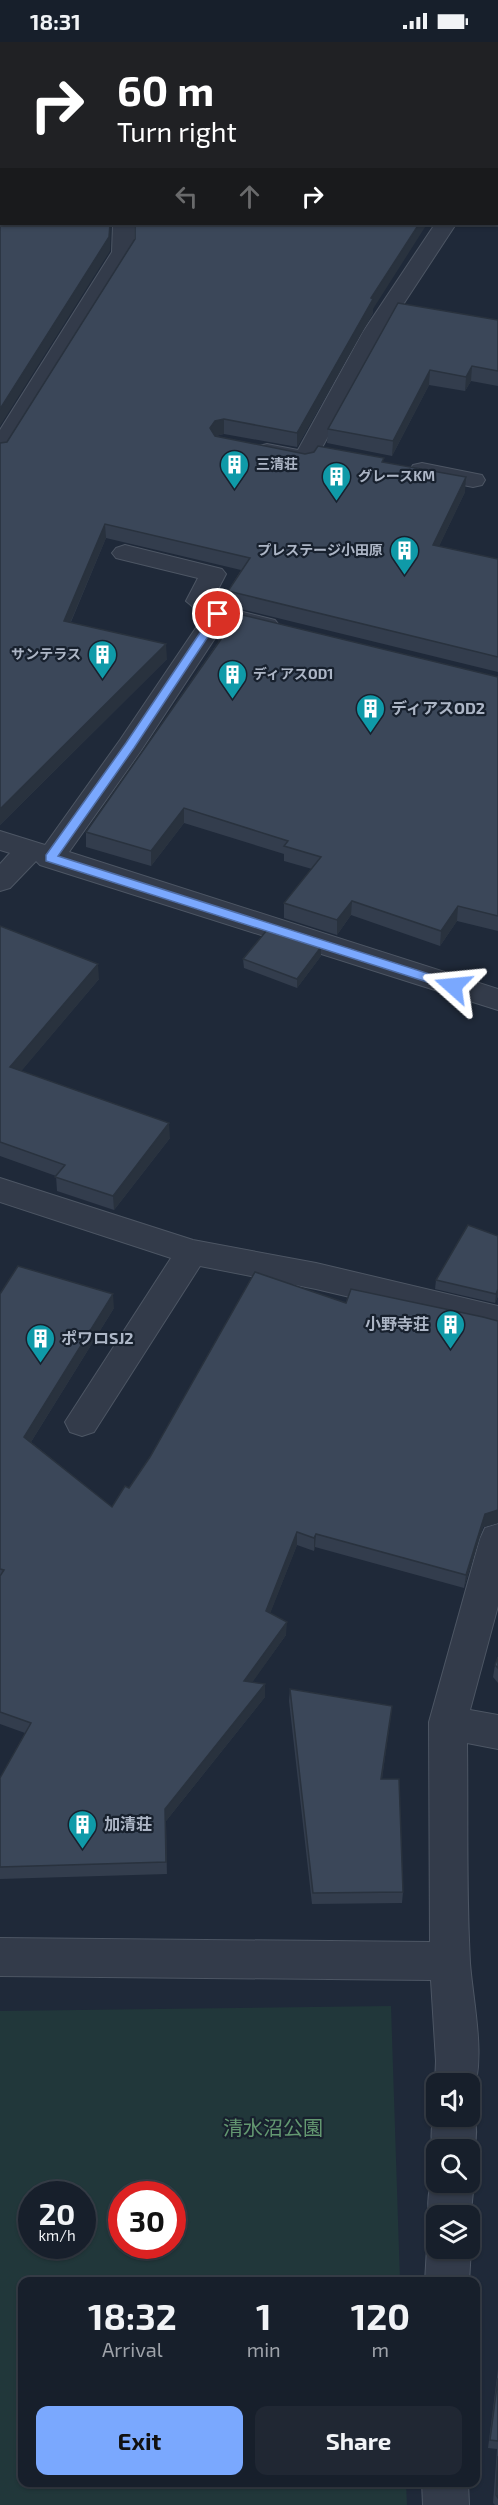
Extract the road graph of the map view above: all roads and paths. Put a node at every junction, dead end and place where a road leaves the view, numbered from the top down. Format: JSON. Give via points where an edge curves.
{"nodes":[{"id":1,"x":124,"y":225,"type":"edge"},
{"id":2,"x":444,"y":225,"type":"edge"},
{"id":3,"x":247,"y":448,"type":"edge"},
{"id":4,"x":0,"y":449,"type":"edge"},
{"id":5,"x":403,"y":467,"type":"edge"},
{"id":6,"x":473,"y":480,"type":"dead end"},
{"id":7,"x":125,"y":553,"type":"dead end"},
{"id":8,"x":218,"y":614,"type":"junction"},
{"id":9,"x":285,"y":630,"type":"edge"},
{"id":10,"x":0,"y":840,"type":"edge"},
{"id":11,"x":39,"y":855,"type":"junction"},
{"id":12,"x":0,"y":880,"type":"edge"},
{"id":13,"x":498,"y":1000,"type":"edge"},
{"id":14,"x":0,"y":1190,"type":"edge"},
{"id":15,"x":192,"y":1252,"type":"junction"},
{"id":16,"x":498,"y":1319,"type":"edge"},
{"id":17,"x":82,"y":1422,"type":"dead end"},
{"id":18,"x":498,"y":1539,"type":"edge"},
{"id":19,"x":448,"y":1722,"type":"junction"},
{"id":20,"x":498,"y":1732,"type":"edge"},
{"id":21,"x":0,"y":1957,"type":"edge"},
{"id":22,"x":450,"y":1961,"type":"junction"},
{"id":23,"x":456,"y":2073,"type":"edge"},
{"id":24,"x":448,"y":2259,"type":"edge"},
{"id":25,"x":447,"y":2277,"type":"edge"},
{"id":26,"x":445,"y":2487,"type":"edge"},
{"id":27,"x":446,"y":2505,"type":"edge"}],
"edges":[{"from":1,"to":4,"type":"street","via":[[123,252]]},
{"from":2,"to":3,"type":"street","via":[[374,332],[322,452],[305,459]]},
{"from":5,"to":6,"type":"street"},
{"from":7,"to":8,"type":"street","via":[[213,574],[198,601]]},
{"from":8,"to":9,"type":"street"},
{"from":8,"to":11,"type":"street","via":[[130,746]]},
{"from":10,"to":11,"type":"street"},
{"from":11,"to":12,"type":"street"},
{"from":11,"to":13,"type":"street"},
{"from":14,"to":15,"type":"street"},
{"from":15,"to":16,"type":"street","via":[[316,1276]]},
{"from":15,"to":17,"type":"street"},
{"from":18,"to":19,"type":"street"},
{"from":19,"to":20,"type":"street"},
{"from":19,"to":22,"type":"street"},
{"from":21,"to":22,"type":"street"},
{"from":22,"to":23,"type":"street"},
{"from":24,"to":25,"type":"street"},
{"from":26,"to":27,"type":"street"}]}
